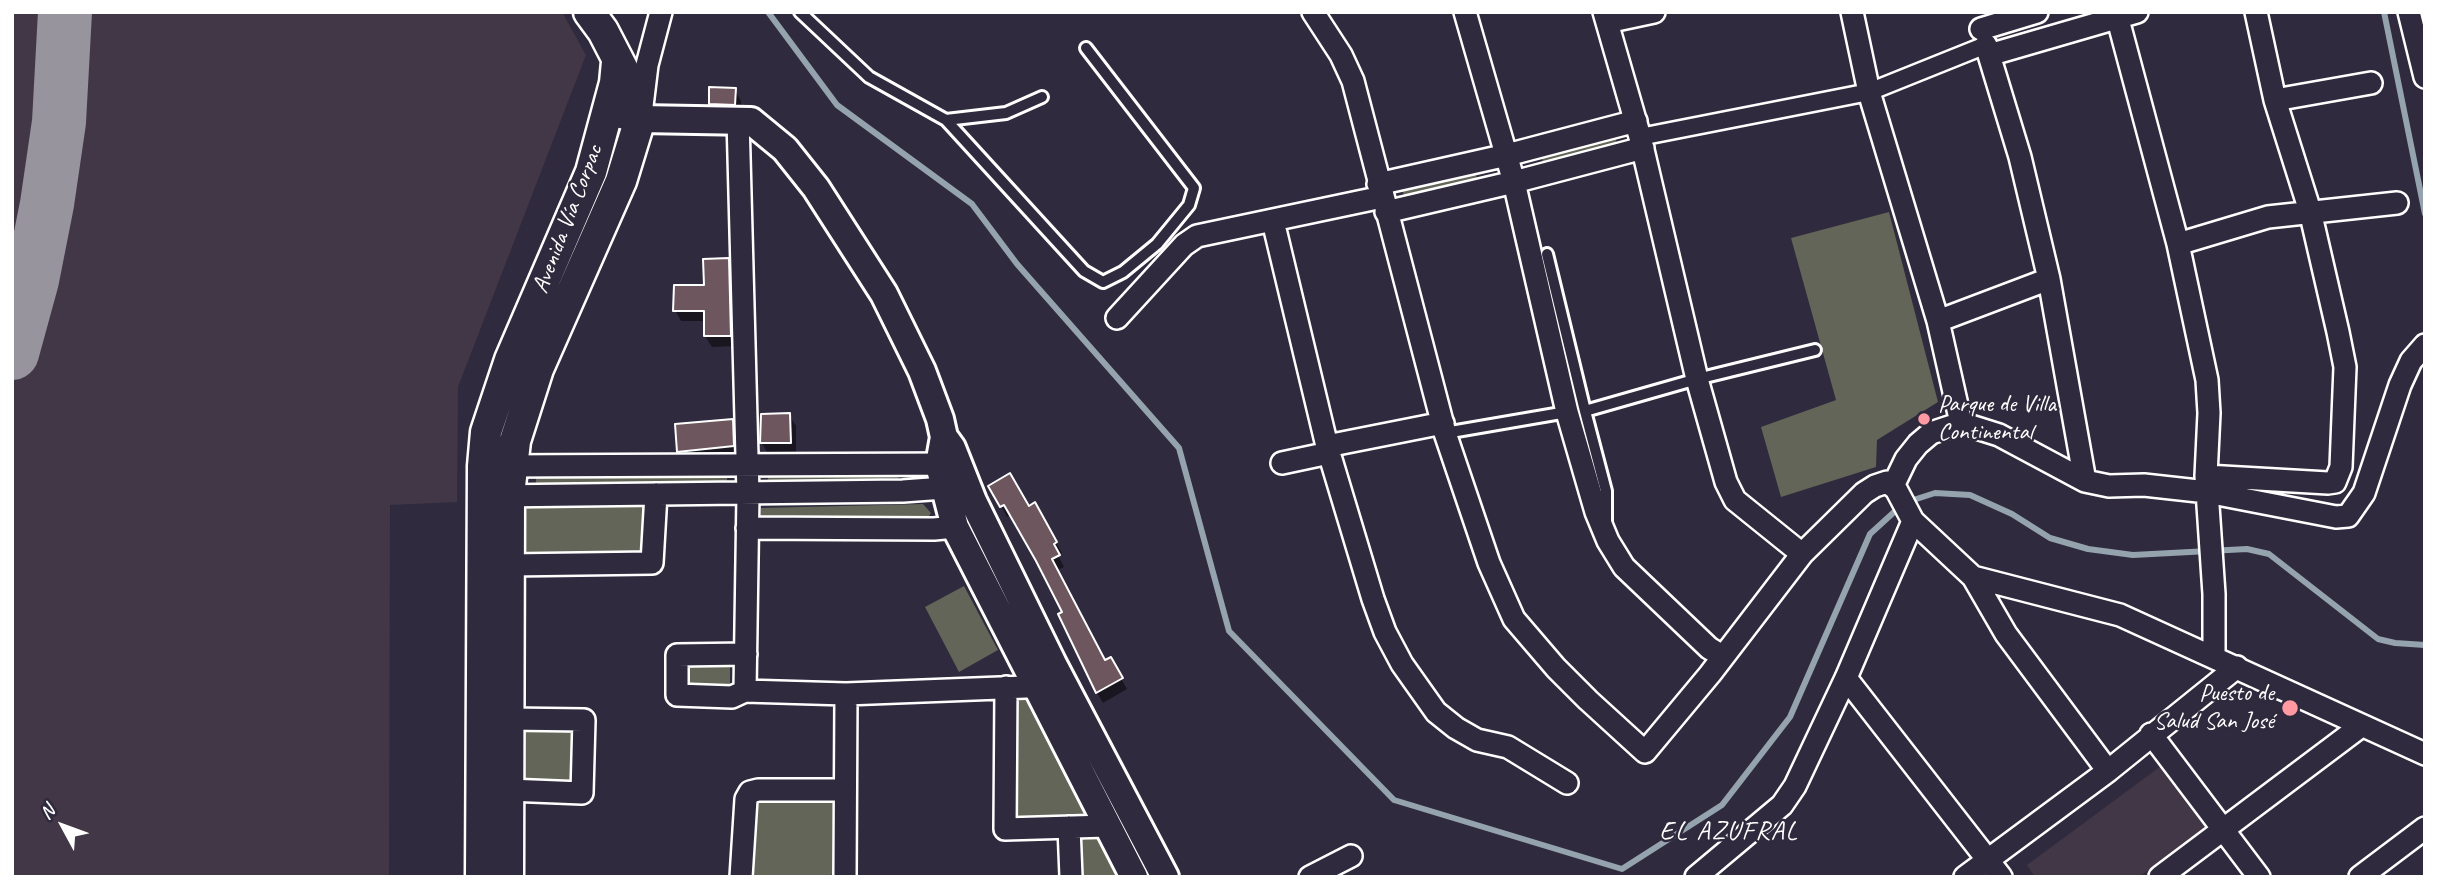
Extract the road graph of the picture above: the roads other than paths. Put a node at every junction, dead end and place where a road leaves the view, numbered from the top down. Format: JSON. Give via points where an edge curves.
{"nodes":[{"id":1,"x":589,"y":12,"type":"edge"},
{"id":2,"x":800,"y":12,"type":"edge"},
{"id":3,"x":1313,"y":12,"type":"edge"},
{"id":4,"x":1465,"y":12,"type":"edge"},
{"id":5,"x":1654,"y":12,"type":"edge"},
{"id":6,"x":1852,"y":12,"type":"edge"},
{"id":7,"x":2037,"y":12,"type":"edge"},
{"id":8,"x":2256,"y":12,"type":"edge"},
{"id":9,"x":2409,"y":12,"type":"edge"},
{"id":10,"x":2124,"y":14,"type":"edge"},
{"id":11,"x":1605,"y":17,"type":"edge"},
{"id":12,"x":659,"y":22,"type":"edge"},
{"id":13,"x":1984,"y":38,"type":"junction"},
{"id":14,"x":1086,"y":48,"type":"dead end"},
{"id":15,"x":617,"y":62,"type":"junction"},
{"id":16,"x":2425,"y":77,"type":"edge"},
{"id":17,"x":2371,"y":83,"type":"dead end"},
{"id":18,"x":1870,"y":92,"type":"junction"},
{"id":19,"x":1042,"y":97,"type":"dead end"},
{"id":20,"x":2275,"y":100,"type":"junction"},
{"id":21,"x":607,"y":112,"type":"junction"},
{"id":22,"x":640,"y":119,"type":"junction"},
{"id":23,"x":738,"y":119,"type":"junction"},
{"id":24,"x":946,"y":120,"type":"junction"},
{"id":25,"x":1640,"y":135,"type":"junction"},
{"id":26,"x":1507,"y":155,"type":"junction"},
{"id":27,"x":1514,"y":182,"type":"junction"},
{"id":28,"x":1382,"y":197,"type":"junction"},
{"id":29,"x":2397,"y":203,"type":"dead end"},
{"id":30,"x":2309,"y":211,"type":"junction"},
{"id":31,"x":1273,"y":220,"type":"junction"},
{"id":32,"x":2178,"y":244,"type":"junction"},
{"id":33,"x":1547,"y":254,"type":"dead end"},
{"id":34,"x":2049,"y":279,"type":"junction"},
{"id":35,"x":1117,"y":318,"type":"dead end"},
{"id":36,"x":1938,"y":321,"type":"junction"},
{"id":37,"x":2425,"y":345,"type":"edge"},
{"id":38,"x":1815,"y":351,"type":"dead end"},
{"id":39,"x":1697,"y":379,"type":"junction"},
{"id":40,"x":1576,"y":411,"type":"junction"},
{"id":41,"x":1961,"y":423,"type":"junction"},
{"id":42,"x":1444,"y":428,"type":"junction"},
{"id":43,"x":1328,"y":449,"type":"junction"},
{"id":44,"x":1282,"y":463,"type":"dead end"},
{"id":45,"x":747,"y":466,"type":"junction"},
{"id":46,"x":951,"y":475,"type":"junction"},
{"id":47,"x":496,"y":481,"type":"junction"},
{"id":48,"x":2085,"y":481,"type":"junction"},
{"id":49,"x":1895,"y":487,"type":"junction"},
{"id":50,"x":2207,"y":490,"type":"junction"},
{"id":51,"x":656,"y":494,"type":"junction"},
{"id":52,"x":748,"y":494,"type":"junction"},
{"id":53,"x":1913,"y":521,"type":"junction"},
{"id":54,"x":954,"y":527,"type":"junction"},
{"id":55,"x":747,"y":528,"type":"junction"},
{"id":56,"x":1801,"y":554,"type":"junction"},
{"id":57,"x":509,"y":565,"type":"junction"},
{"id":58,"x":1973,"y":577,"type":"junction"},
{"id":59,"x":2215,"y":649,"type":"junction"},
{"id":60,"x":746,"y":654,"type":"junction"},
{"id":61,"x":1722,"y":656,"type":"junction"},
{"id":62,"x":2237,"y":667,"type":"junction"},
{"id":63,"x":1846,"y":678,"type":"junction"},
{"id":64,"x":1064,"y":684,"type":"junction"},
{"id":65,"x":1006,"y":687,"type":"junction"},
{"id":66,"x":1037,"y":688,"type":"junction"},
{"id":67,"x":745,"y":691,"type":"junction"},
{"id":68,"x":846,"y":694,"type":"junction"},
{"id":69,"x":509,"y":719,"type":"junction"},
{"id":70,"x":2361,"y":726,"type":"junction"},
{"id":71,"x":2151,"y":734,"type":"junction"},
{"id":72,"x":2425,"y":754,"type":"edge"},
{"id":73,"x":2108,"y":771,"type":"junction"},
{"id":74,"x":1567,"y":783,"type":"dead end"},
{"id":75,"x":508,"y":790,"type":"junction"},
{"id":76,"x":845,"y":790,"type":"junction"},
{"id":77,"x":1107,"y":826,"type":"junction"},
{"id":78,"x":1069,"y":827,"type":"junction"},
{"id":79,"x":2425,"y":828,"type":"edge"},
{"id":80,"x":2222,"y":829,"type":"junction"},
{"id":81,"x":1351,"y":856,"type":"dead end"},
{"id":82,"x":1988,"y":860,"type":"junction"},
{"id":83,"x":481,"y":877,"type":"edge"},
{"id":84,"x":508,"y":877,"type":"edge"},
{"id":85,"x":741,"y":877,"type":"edge"},
{"id":86,"x":845,"y":877,"type":"edge"},
{"id":87,"x":1071,"y":877,"type":"edge"},
{"id":88,"x":1134,"y":877,"type":"edge"},
{"id":89,"x":1165,"y":877,"type":"edge"},
{"id":90,"x":1310,"y":877,"type":"edge"},
{"id":91,"x":1696,"y":877,"type":"edge"},
{"id":92,"x":1965,"y":877,"type":"edge"},
{"id":93,"x":2001,"y":877,"type":"edge"},
{"id":94,"x":2160,"y":877,"type":"edge"},
{"id":95,"x":2259,"y":877,"type":"edge"},
{"id":96,"x":2360,"y":877,"type":"edge"}],
"edges":[{"from":1,"to":15,"type":"main road"},
{"from":2,"to":24,"type":"lane","via":[[869,77]]},
{"from":3,"to":28,"type":"street","via":[[1353,81]]},
{"from":4,"to":26,"type":"street"},
{"from":5,"to":11,"type":"street"},
{"from":6,"to":18,"type":"street"},
{"from":7,"to":13,"type":"street"},
{"from":8,"to":20,"type":"street"},
{"from":9,"to":16,"type":"street"},
{"from":10,"to":13,"type":"street"},
{"from":10,"to":32,"type":"street"},
{"from":11,"to":25,"type":"street"},
{"from":12,"to":15,"type":"street","via":[[633,58]]},
{"from":12,"to":22,"type":"street","via":[[647,65]]},
{"from":13,"to":18,"type":"street"},
{"from":13,"to":34,"type":"street","via":[[2020,157]]},
{"from":14,"to":24,"type":"lane","via":[[1194,188],[1189,205],[1157,244],[1124,272],[1103,282],[1084,271]]},
{"from":15,"to":21,"type":"main road","name":"Avenida Vía Corpac"},
{"from":15,"to":22,"type":"main road","via":[[633,89]]},
{"from":17,"to":20,"type":"street"},
{"from":18,"to":25,"type":"street"},
{"from":18,"to":36,"type":"street"},
{"from":19,"to":24,"type":"lane","via":[[1006,113]]},
{"from":20,"to":30,"type":"street"},
{"from":21,"to":22,"type":"street"},
{"from":21,"to":47,"type":"main road","name":"Avenida Vía Corpac","via":[[591,172],[510,360],[486,432]]},
{"from":22,"to":23,"type":"street"},
{"from":22,"to":47,"type":"main road","name":"Avenida Vía Corpac","via":[[621,181],[538,369]]},
{"from":23,"to":45,"type":"street"},
{"from":23,"to":46,"type":"street","via":[[751,121],[785,149],[816,188],[884,294],[940,418]]},
{"from":25,"to":26,"type":"street"},
{"from":25,"to":27,"type":"street"},
{"from":25,"to":39,"type":"street"},
{"from":26,"to":27,"type":"street"},
{"from":26,"to":28,"type":"street"},
{"from":27,"to":28,"type":"street"},
{"from":27,"to":40,"type":"street"},
{"from":28,"to":31,"type":"street"},
{"from":28,"to":42,"type":"street"},
{"from":29,"to":30,"type":"street"},
{"from":30,"to":32,"type":"street","via":[[2268,217]]},
{"from":30,"to":50,"type":"street","via":[[2345,368],[2342,467],[2335,482]]},
{"from":31,"to":35,"type":"street","via":[[1197,236]]},
{"from":31,"to":43,"type":"street"},
{"from":32,"to":50,"type":"street","via":[[2207,380]]},
{"from":33,"to":40,"type":"lane"},
{"from":34,"to":36,"type":"street"},
{"from":34,"to":48,"type":"street"},
{"from":36,"to":41,"type":"street"},
{"from":37,"to":50,"type":"street","via":[[2400,385],[2364,493],[2348,516]]},
{"from":38,"to":39,"type":"lane"},
{"from":39,"to":40,"type":"lane"},
{"from":39,"to":56,"type":"street","via":[[1735,500]]},
{"from":40,"to":42,"type":"lane"},
{"from":40,"to":61,"type":"street","via":[[1588,488],[1615,555],[1637,581]]},
{"from":41,"to":48,"type":"street","via":[[1999,435]]},
{"from":41,"to":49,"type":"street","via":[[1931,433],[1918,444],[1906,459]]},
{"from":42,"to":43,"type":"street"},
{"from":42,"to":61,"type":"street","via":[[1485,552],[1514,619],[1556,668],[1644,752]]},
{"from":43,"to":44,"type":"street"},
{"from":43,"to":74,"type":"street","via":[[1373,599],[1396,654],[1436,712],[1477,740],[1508,747]]},
{"from":45,"to":46,"type":"street","via":[[903,463]]},
{"from":45,"to":47,"type":"street"},
{"from":45,"to":52,"type":"street"},
{"from":46,"to":52,"type":"street"},
{"from":46,"to":54,"type":"street"},
{"from":46,"to":64,"type":"street"},
{"from":47,"to":51,"type":"street"},
{"from":47,"to":57,"type":"main road","name":"Avenida Vía Corpac"},
{"from":47,"to":83,"type":"main road","name":"Avenida Vía Corpac"},
{"from":48,"to":50,"type":"street"},
{"from":49,"to":53,"type":"street"},
{"from":49,"to":56,"type":"street","via":[[1887,482],[1864,493]]},
{"from":50,"to":59,"type":"street"},
{"from":51,"to":52,"type":"street"},
{"from":51,"to":57,"type":"street","via":[[652,563]]},
{"from":52,"to":55,"type":"street"},
{"from":53,"to":58,"type":"street"},
{"from":53,"to":63,"type":"street"},
{"from":54,"to":55,"type":"street"},
{"from":54,"to":66,"type":"street"},
{"from":55,"to":60,"type":"street"},
{"from":56,"to":61,"type":"street"},
{"from":57,"to":69,"type":"main road","name":"Avenida Vía Corpac"},
{"from":58,"to":59,"type":"street","via":[[2120,615]]},
{"from":58,"to":73,"type":"street","via":[[2006,634]]},
{"from":59,"to":62,"type":"street"},
{"from":60,"to":67,"type":"street"},
{"from":60,"to":67,"type":"street","via":[[677,655],[677,695],[732,697]]},
{"from":62,"to":70,"type":"street"},
{"from":62,"to":71,"type":"street"},
{"from":63,"to":82,"type":"street"},
{"from":63,"to":91,"type":"street","via":[[1782,805]]},
{"from":64,"to":66,"type":"street"},
{"from":64,"to":89,"type":"street"},
{"from":65,"to":66,"type":"street"},
{"from":65,"to":68,"type":"street"},
{"from":65,"to":78,"type":"street","via":[[1005,829]]},
{"from":66,"to":77,"type":"street"},
{"from":67,"to":68,"type":"street"},
{"from":68,"to":76,"type":"street"},
{"from":69,"to":75,"type":"main road","name":"Avenida Vía Corpac"},
{"from":69,"to":75,"type":"street","via":[[584,720],[582,793]]},
{"from":70,"to":72,"type":"street"},
{"from":70,"to":80,"type":"street"},
{"from":71,"to":73,"type":"street"},
{"from":71,"to":80,"type":"street"},
{"from":73,"to":82,"type":"street"},
{"from":75,"to":84,"type":"main road","name":"Avenida Vía Corpac"},
{"from":76,"to":85,"type":"street","via":[[750,792]]},
{"from":76,"to":86,"type":"street"},
{"from":77,"to":78,"type":"street"},
{"from":77,"to":88,"type":"street"},
{"from":78,"to":87,"type":"street"},
{"from":79,"to":96,"type":"street"},
{"from":80,"to":94,"type":"street"},
{"from":80,"to":95,"type":"street"},
{"from":81,"to":90,"type":"street"},
{"from":82,"to":92,"type":"street"},
{"from":82,"to":93,"type":"street"}]}
